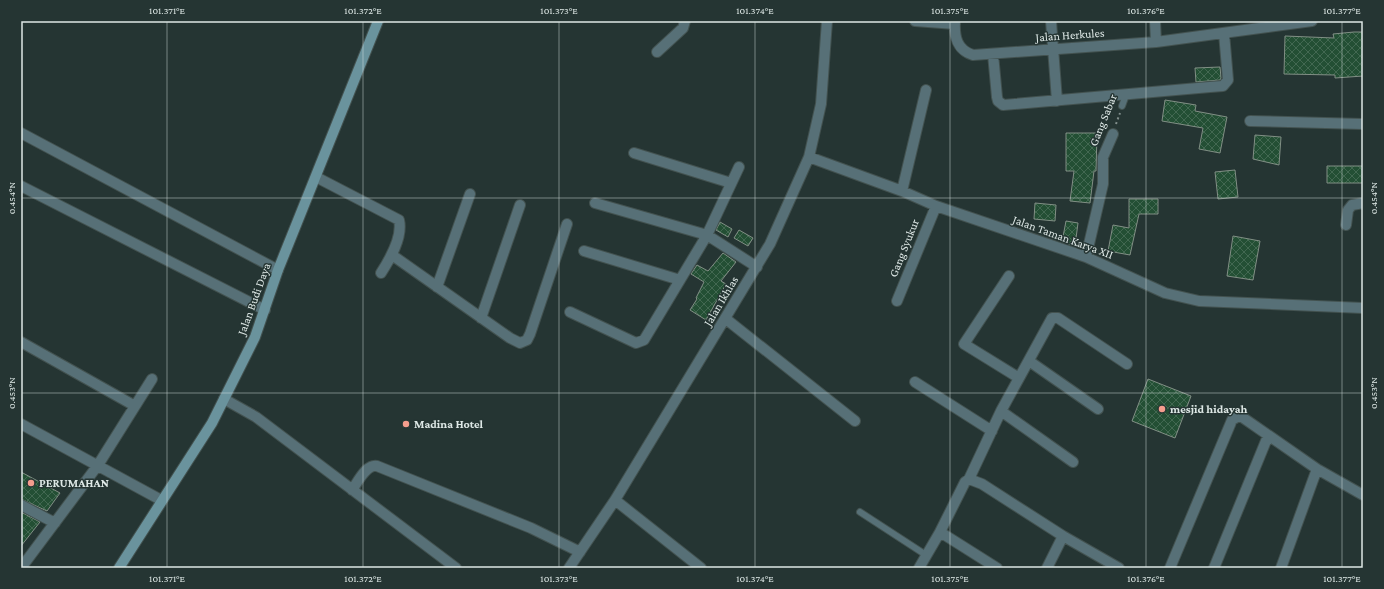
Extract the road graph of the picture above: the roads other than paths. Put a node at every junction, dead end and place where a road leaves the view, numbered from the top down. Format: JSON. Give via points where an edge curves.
{"nodes":[{"id":1,"x":378,"y":21,"type":"edge"},
{"id":2,"x":685,"y":21,"type":"edge"},
{"id":3,"x":827,"y":21,"type":"edge"},
{"id":4,"x":915,"y":21,"type":"edge"},
{"id":5,"x":1051,"y":21,"type":"edge"},
{"id":6,"x":1155,"y":21,"type":"edge"},
{"id":7,"x":1312,"y":21,"type":"edge"},
{"id":8,"x":955,"y":22,"type":"edge"},
{"id":9,"x":1224,"y":33,"type":"junction"},
{"id":10,"x":1156,"y":42,"type":"junction"},
{"id":11,"x":1053,"y":49,"type":"junction"},
{"id":12,"x":657,"y":52,"type":"dead end"},
{"id":13,"x":993,"y":54,"type":"junction"},
{"id":14,"x":926,"y":90,"type":"dead end"},
{"id":15,"x":1126,"y":95,"type":"junction"},
{"id":16,"x":1057,"y":101,"type":"junction"},
{"id":17,"x":1122,"y":106,"type":"road end"},
{"id":18,"x":1250,"y":121,"type":"dead end"},
{"id":19,"x":1363,"y":124,"type":"edge"},
{"id":20,"x":21,"y":133,"type":"edge"},
{"id":21,"x":1113,"y":134,"type":"road end"},
{"id":22,"x":634,"y":153,"type":"dead end"},
{"id":23,"x":809,"y":156,"type":"junction"},
{"id":24,"x":739,"y":167,"type":"dead end"},
{"id":25,"x":316,"y":177,"type":"junction"},
{"id":26,"x":731,"y":183,"type":"junction"},
{"id":27,"x":21,"y":186,"type":"edge"},
{"id":28,"x":902,"y":191,"type":"junction"},
{"id":29,"x":470,"y":194,"type":"dead end"},
{"id":30,"x":595,"y":203,"type":"dead end"},
{"id":31,"x":1363,"y":203,"type":"edge"},
{"id":32,"x":520,"y":205,"type":"dead end"},
{"id":33,"x":936,"y":206,"type":"junction"},
{"id":34,"x":567,"y":224,"type":"dead end"},
{"id":35,"x":1346,"y":225,"type":"dead end"},
{"id":36,"x":707,"y":235,"type":"junction"},
{"id":37,"x":584,"y":250,"type":"dead end"},
{"id":38,"x":392,"y":255,"type":"junction"},
{"id":39,"x":1086,"y":257,"type":"junction"},
{"id":40,"x":757,"y":267,"type":"junction"},
{"id":41,"x":278,"y":270,"type":"junction"},
{"id":42,"x":381,"y":273,"type":"dead end"},
{"id":43,"x":1009,"y":276,"type":"dead end"},
{"id":44,"x":680,"y":280,"type":"junction"},
{"id":45,"x":437,"y":287,"type":"junction"},
{"id":46,"x":897,"y":301,"type":"dead end"},
{"id":47,"x":1363,"y":308,"type":"edge"},
{"id":48,"x":264,"y":310,"type":"junction"},
{"id":49,"x":570,"y":312,"type":"dead end"},
{"id":50,"x":481,"y":318,"type":"junction"},
{"id":51,"x":726,"y":319,"type":"junction"},
{"id":52,"x":21,"y":342,"type":"edge"},
{"id":53,"x":1029,"y":361,"type":"junction"},
{"id":54,"x":1127,"y":364,"type":"dead end"},
{"id":55,"x":1019,"y":378,"type":"junction"},
{"id":56,"x":152,"y":379,"type":"dead end"},
{"id":57,"x":915,"y":382,"type":"dead end"},
{"id":58,"x":224,"y":399,"type":"junction"},
{"id":59,"x":135,"y":406,"type":"junction"},
{"id":60,"x":1098,"y":409,"type":"dead end"},
{"id":61,"x":1001,"y":411,"type":"junction"},
{"id":62,"x":855,"y":421,"type":"dead end"},
{"id":63,"x":21,"y":424,"type":"edge"},
{"id":64,"x":992,"y":431,"type":"junction"},
{"id":65,"x":1268,"y":436,"type":"junction"},
{"id":66,"x":1073,"y":462,"type":"dead end"},
{"id":67,"x":98,"y":465,"type":"junction"},
{"id":68,"x":1317,"y":469,"type":"junction"},
{"id":69,"x":969,"y":479,"type":"junction"},
{"id":70,"x":352,"y":490,"type":"junction"},
{"id":71,"x":1363,"y":495,"type":"edge"},
{"id":72,"x":161,"y":500,"type":"junction"},
{"id":73,"x":615,"y":500,"type":"junction"},
{"id":74,"x":21,"y":505,"type":"edge"},
{"id":75,"x":860,"y":512,"type":"dead end"},
{"id":76,"x":55,"y":523,"type":"junction"},
{"id":77,"x":940,"y":532,"type":"junction"},
{"id":78,"x":1063,"y":536,"type":"junction"},
{"id":79,"x":580,"y":552,"type":"junction"},
{"id":80,"x":926,"y":555,"type":"junction"},
{"id":81,"x":1106,"y":565,"type":"edge"},
{"id":82,"x":21,"y":568,"type":"edge"},
{"id":83,"x":119,"y":568,"type":"edge"},
{"id":84,"x":456,"y":568,"type":"edge"},
{"id":85,"x":569,"y":568,"type":"edge"},
{"id":86,"x":701,"y":568,"type":"edge"},
{"id":87,"x":919,"y":568,"type":"edge"},
{"id":88,"x":997,"y":568,"type":"edge"},
{"id":89,"x":1047,"y":568,"type":"edge"},
{"id":90,"x":1118,"y":568,"type":"edge"},
{"id":91,"x":1170,"y":568,"type":"edge"},
{"id":92,"x":1214,"y":568,"type":"edge"},
{"id":93,"x":1281,"y":568,"type":"edge"}],
"edges":[{"from":1,"to":25,"type":"street","name":"Jalan Budi Daya"},
{"from":2,"to":12,"type":"street","via":[[683,28]]},
{"from":3,"to":23,"type":"street","name":"Jalan Ikhlas","via":[[821,104]]},
{"from":4,"to":8,"type":"street"},
{"from":5,"to":11,"type":"street"},
{"from":6,"to":10,"type":"street"},
{"from":7,"to":9,"type":"street","name":"Jalan Herkules"},
{"from":8,"to":13,"type":"street","name":"Jalan Herkules","via":[[957,43],[964,52],[973,55]]},
{"from":9,"to":10,"type":"street","name":"Jalan Herkules"},
{"from":9,"to":15,"type":"street","name":"Gang Sabar","via":[[1228,67],[1226,84]]},
{"from":10,"to":11,"type":"street","name":"Jalan Herkules"},
{"from":11,"to":13,"type":"street","name":"Jalan Herkules"},
{"from":11,"to":16,"type":"street"},
{"from":13,"to":16,"type":"street","via":[[997,97],[1000,103],[1003,105]]},
{"from":14,"to":28,"type":"street"},
{"from":15,"to":16,"type":"street"},
{"from":15,"to":17,"type":"lane","name":"Gang Sabar"},
{"from":18,"to":19,"type":"street"},
{"from":20,"to":41,"type":"street"},
{"from":21,"to":39,"type":"street","name":"Gang Sabar","via":[[1103,156],[1103,184]]},
{"from":22,"to":26,"type":"street"},
{"from":23,"to":28,"type":"street","name":"Jalan Taman Karya XII"},
{"from":23,"to":40,"type":"street","name":"Jalan Ikhlas","via":[[770,244]]},
{"from":24,"to":26,"type":"street"},
{"from":25,"to":38,"type":"street","via":[[399,220],[400,226]]},
{"from":25,"to":41,"type":"street","name":"Jalan Budi Daya"},
{"from":26,"to":36,"type":"street"},
{"from":27,"to":48,"type":"street"},
{"from":28,"to":33,"type":"street","name":"Jalan Taman Karya XII"},
{"from":29,"to":45,"type":"street"},
{"from":30,"to":36,"type":"street"},
{"from":31,"to":35,"type":"street","via":[[1352,205],[1348,210]]},
{"from":32,"to":50,"type":"street"},
{"from":33,"to":39,"type":"street","name":"Jalan Taman Karya XII"},
{"from":33,"to":46,"type":"street","name":"Gang Syukur"},
{"from":34,"to":50,"type":"street","via":[[527,340],[516,342]]},
{"from":36,"to":40,"type":"street"},
{"from":36,"to":44,"type":"street"},
{"from":37,"to":44,"type":"street"},
{"from":38,"to":42,"type":"street"},
{"from":38,"to":45,"type":"street"},
{"from":39,"to":47,"type":"street","name":"Jalan Taman Karya XII","via":[[1165,293],[1199,302]]},
{"from":40,"to":51,"type":"street","name":"Jalan Ikhlas"},
{"from":41,"to":48,"type":"street","name":"Jalan Budi Daya"},
{"from":43,"to":55,"type":"street","via":[[964,344]]},
{"from":44,"to":49,"type":"street","via":[[641,342],[636,343]]},
{"from":45,"to":50,"type":"street"},
{"from":48,"to":58,"type":"street","name":"Jalan Budi Daya","via":[[255,337]]},
{"from":51,"to":62,"type":"street"},
{"from":51,"to":73,"type":"street","name":"Jalan Ikhlas"},
{"from":52,"to":59,"type":"street"},
{"from":53,"to":54,"type":"street","via":[[1049,322],[1055,317]]},
{"from":53,"to":55,"type":"street"},
{"from":53,"to":60,"type":"street"},
{"from":55,"to":61,"type":"street"},
{"from":56,"to":59,"type":"street"},
{"from":57,"to":64,"type":"street"},
{"from":58,"to":70,"type":"street","via":[[256,417]]},
{"from":58,"to":72,"type":"street","name":"Jalan Budi Daya","via":[[212,423]]},
{"from":59,"to":67,"type":"street"},
{"from":61,"to":64,"type":"street"},
{"from":61,"to":66,"type":"street"},
{"from":63,"to":67,"type":"street"},
{"from":64,"to":69,"type":"street"},
{"from":65,"to":68,"type":"street"},
{"from":65,"to":91,"type":"street","via":[[1242,417],[1232,420]]},
{"from":65,"to":92,"type":"street"},
{"from":67,"to":72,"type":"street"},
{"from":67,"to":76,"type":"street"},
{"from":68,"to":71,"type":"street"},
{"from":68,"to":93,"type":"street"},
{"from":69,"to":77,"type":"street"},
{"from":69,"to":78,"type":"street","via":[[982,484]]},
{"from":70,"to":79,"type":"street","via":[[368,468],[375,466],[531,528]]},
{"from":70,"to":84,"type":"street"},
{"from":72,"to":83,"type":"street","name":"Jalan Budi Daya"},
{"from":73,"to":79,"type":"street","name":"Jalan Ikhlas"},
{"from":73,"to":86,"type":"street"},
{"from":74,"to":76,"type":"street"},
{"from":75,"to":80,"type":"lane"},
{"from":76,"to":82,"type":"street"},
{"from":77,"to":80,"type":"street"},
{"from":77,"to":88,"type":"street"},
{"from":78,"to":81,"type":"street"},
{"from":78,"to":89,"type":"street"},
{"from":79,"to":85,"type":"street","name":"Jalan Ikhlas"},
{"from":80,"to":87,"type":"street"},
{"from":81,"to":90,"type":"street"}]}
